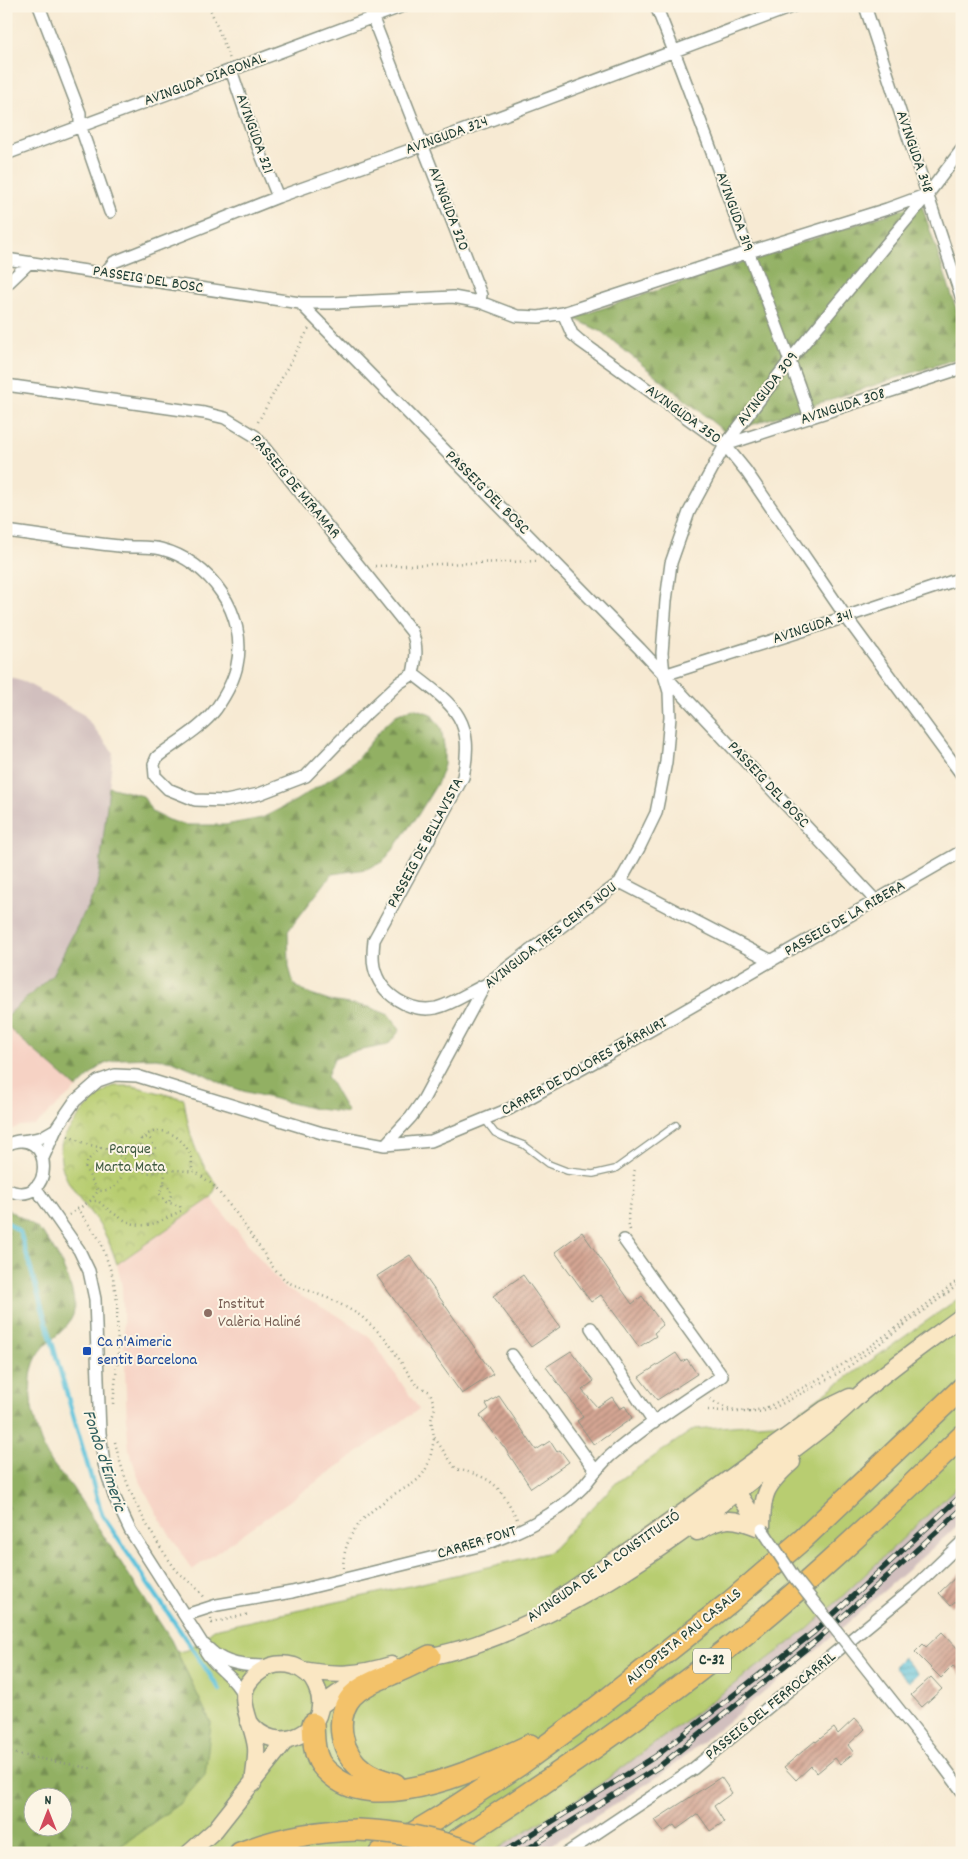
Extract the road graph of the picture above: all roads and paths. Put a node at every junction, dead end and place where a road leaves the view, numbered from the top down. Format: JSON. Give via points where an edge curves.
{"nodes":[{"id":1,"x":39,"y":6,"type":"edge"},
{"id":2,"x":209,"y":6,"type":"edge"},
{"id":3,"x":368,"y":6,"type":"edge"},
{"id":4,"x":403,"y":6,"type":"edge"},
{"id":5,"x":656,"y":6,"type":"edge"},
{"id":6,"x":794,"y":6,"type":"edge"},
{"id":7,"x":865,"y":6,"type":"edge"},
{"id":8,"x":373,"y":18,"type":"junction"},
{"id":9,"x":675,"y":52,"type":"junction"},
{"id":10,"x":231,"y":70,"type":"junction"},
{"id":11,"x":80,"y":125,"type":"junction"},
{"id":12,"x":424,"y":145,"type":"junction"},
{"id":13,"x":962,"y":149,"type":"edge"},
{"id":14,"x":6,"y":154,"type":"edge"},
{"id":15,"x":928,"y":194,"type":"junction"},
{"id":16,"x":278,"y":197,"type":"junction"},
{"id":17,"x":110,"y":212,"type":"dead end"},
{"id":18,"x":748,"y":252,"type":"junction"},
{"id":19,"x":6,"y":259,"type":"edge"},
{"id":20,"x":29,"y":263,"type":"junction"},
{"id":21,"x":105,"y":273,"type":"junction"},
{"id":22,"x":6,"y":285,"type":"edge"},
{"id":23,"x":962,"y":299,"type":"edge"},
{"id":24,"x":480,"y":302,"type":"junction"},
{"id":25,"x":300,"y":303,"type":"junction"},
{"id":26,"x":563,"y":313,"type":"junction"},
{"id":27,"x":314,"y":318,"type":"junction"},
{"id":28,"x":790,"y":360,"type":"junction"},
{"id":29,"x":962,"y":368,"type":"edge"},
{"id":30,"x":6,"y":385,"type":"edge"},
{"id":31,"x":810,"y":418,"type":"junction"},
{"id":32,"x":252,"y":434,"type":"junction"},
{"id":33,"x":725,"y":445,"type":"junction"},
{"id":34,"x":6,"y":531,"type":"edge"},
{"id":35,"x":554,"y":561,"type":"junction"},
{"id":36,"x":360,"y":567,"type":"junction"},
{"id":37,"x":962,"y":578,"type":"edge"},
{"id":38,"x":846,"y":617,"type":"junction"},
{"id":39,"x":413,"y":674,"type":"junction"},
{"id":40,"x":664,"y":675,"type":"junction"},
{"id":41,"x":962,"y":775,"type":"edge"},
{"id":42,"x":962,"y":851,"type":"edge"},
{"id":43,"x":620,"y":882,"type":"junction"},
{"id":44,"x":876,"y":901,"type":"junction"},
{"id":45,"x":772,"y":961,"type":"junction"},
{"id":46,"x":485,"y":985,"type":"junction"},
{"id":47,"x":485,"y":1120,"type":"junction"},
{"id":48,"x":676,"y":1125,"type":"dead end"},
{"id":49,"x":56,"y":1129,"type":"junction"},
{"id":50,"x":141,"y":1139,"type":"junction"},
{"id":51,"x":10,"y":1144,"type":"edge"},
{"id":52,"x":385,"y":1145,"type":"junction"},
{"id":53,"x":101,"y":1148,"type":"junction"},
{"id":54,"x":43,"y":1158,"type":"junction"},
{"id":55,"x":124,"y":1159,"type":"junction"},
{"id":56,"x":637,"y":1164,"type":"dead end"},
{"id":57,"x":192,"y":1171,"type":"junction"},
{"id":58,"x":165,"y":1172,"type":"junction"},
{"id":59,"x":164,"y":1184,"type":"junction"},
{"id":60,"x":35,"y":1187,"type":"junction"},
{"id":61,"x":6,"y":1189,"type":"edge"},
{"id":62,"x":98,"y":1191,"type":"junction"},
{"id":63,"x":90,"y":1201,"type":"junction"},
{"id":64,"x":169,"y":1203,"type":"junction"},
{"id":65,"x":77,"y":1208,"type":"junction"},
{"id":66,"x":66,"y":1217,"type":"dead end"},
{"id":67,"x":624,"y":1240,"type":"joint"},
{"id":68,"x":962,"y":1277,"type":"edge"},
{"id":69,"x":962,"y":1282,"type":"edge"},
{"id":70,"x":962,"y":1316,"type":"edge"},
{"id":71,"x":591,"y":1328,"type":"dead end"},
{"id":72,"x":512,"y":1355,"type":"dead end"},
{"id":73,"x":962,"y":1388,"type":"edge"},
{"id":74,"x":865,"y":1390,"type":"junction"},
{"id":75,"x":699,"y":1391,"type":"junction"},
{"id":76,"x":113,"y":1405,"type":"dead end"},
{"id":77,"x":708,"y":1410,"type":"dead end"},
{"id":78,"x":831,"y":1421,"type":"junction"},
{"id":79,"x":654,"y":1423,"type":"junction"},
{"id":80,"x":114,"y":1433,"type":"dead end"},
{"id":81,"x":962,"y":1436,"type":"edge"},
{"id":82,"x":434,"y":1438,"type":"junction"},
{"id":83,"x":595,"y":1470,"type":"junction"},
{"id":84,"x":734,"y":1495,"type":"junction"},
{"id":85,"x":762,"y":1529,"type":"junction"},
{"id":86,"x":522,"y":1530,"type":"junction"},
{"id":87,"x":962,"y":1542,"type":"edge"},
{"id":88,"x":621,"y":1565,"type":"junction"},
{"id":89,"x":343,"y":1580,"type":"junction"},
{"id":90,"x":202,"y":1593,"type":"dead end"},
{"id":91,"x":186,"y":1616,"type":"junction"},
{"id":92,"x":202,"y":1643,"type":"junction"},
{"id":93,"x":430,"y":1656,"type":"junction"},
{"id":94,"x":271,"y":1666,"type":"junction"},
{"id":95,"x":302,"y":1670,"type":"junction"},
{"id":96,"x":366,"y":1673,"type":"junction"},
{"id":97,"x":244,"y":1698,"type":"junction"},
{"id":98,"x":317,"y":1715,"type":"junction"},
{"id":99,"x":248,"y":1720,"type":"junction"},
{"id":100,"x":577,"y":1723,"type":"junction"},
{"id":101,"x":286,"y":1740,"type":"junction"},
{"id":102,"x":6,"y":1752,"type":"edge"},
{"id":103,"x":94,"y":1769,"type":"dead end"},
{"id":104,"x":252,"y":1784,"type":"junction"},
{"id":105,"x":413,"y":1788,"type":"junction"},
{"id":106,"x":962,"y":1791,"type":"edge"},
{"id":107,"x":189,"y":1853,"type":"edge"},
{"id":108,"x":240,"y":1853,"type":"edge"},
{"id":109,"x":380,"y":1853,"type":"edge"},
{"id":110,"x":437,"y":1853,"type":"edge"},
{"id":111,"x":474,"y":1853,"type":"edge"},
{"id":112,"x":567,"y":1853,"type":"edge"}],
"edges":[{"from":1,"to":11,"type":"street","via":[[80,113]]},
{"from":2,"to":10,"type":"path","via":[[230,58]]},
{"from":3,"to":8,"type":"street","name":"AVINGUDA 320"},
{"from":4,"to":8,"type":"street","name":"AVINGUDA DIAGONAL"},
{"from":5,"to":9,"type":"street","name":"AVINGUDA 319"},
{"from":6,"to":9,"type":"street","name":"AVINGUDA 324"},
{"from":7,"to":15,"type":"street","name":"AVINGUDA 348"},
{"from":8,"to":10,"type":"street","name":"AVINGUDA DIAGONAL"},
{"from":8,"to":12,"type":"street","name":"AVINGUDA 320"},
{"from":9,"to":12,"type":"street","name":"AVINGUDA 324"},
{"from":9,"to":18,"type":"street","name":"AVINGUDA 319"},
{"from":10,"to":11,"type":"street","name":"AVINGUDA DIAGONAL"},
{"from":10,"to":16,"type":"street","name":"AVINGUDA 321"},
{"from":11,"to":14,"type":"street","name":"AVINGUDA DIAGONAL"},
{"from":11,"to":17,"type":"street"},
{"from":12,"to":16,"type":"street","name":"AVINGUDA 324"},
{"from":12,"to":24,"type":"street","name":"AVINGUDA 320","via":[[481,295]]},
{"from":13,"to":15,"type":"street","name":"AVINGUDA 309"},
{"from":15,"to":18,"type":"street"},
{"from":15,"to":23,"type":"street","name":"AVINGUDA 348"},
{"from":15,"to":28,"type":"street","name":"AVINGUDA 309"},
{"from":16,"to":21,"type":"street","name":"AVINGUDA 324","via":[[114,262]]},
{"from":18,"to":26,"type":"street"},
{"from":18,"to":28,"type":"street","name":"AVINGUDA 319"},
{"from":19,"to":20,"type":"street","name":"PASSEIG DEL BOSC"},
{"from":20,"to":21,"type":"street","name":"PASSEIG DEL BOSC"},
{"from":20,"to":22,"type":"street"},
{"from":21,"to":25,"type":"street","name":"PASSEIG DEL BOSC"},
{"from":24,"to":25,"type":"street","via":[[453,297]]},
{"from":24,"to":26,"type":"street","via":[[517,316]]},
{"from":25,"to":27,"type":"street","name":"PASSEIG DEL BOSC"},
{"from":26,"to":33,"type":"street","name":"AVINGUDA 350","via":[[572,334],[580,342]]},
{"from":27,"to":32,"type":"path"},
{"from":27,"to":35,"type":"street","name":"PASSEIG DEL BOSC"},
{"from":28,"to":31,"type":"street","name":"AVINGUDA 319"},
{"from":28,"to":33,"type":"street","name":"AVINGUDA 309"},
{"from":29,"to":31,"type":"street","name":"AVINGUDA 308"},
{"from":30,"to":32,"type":"street","name":"PASSEIG DE MIRAMAR","via":[[204,413],[225,418]]},
{"from":31,"to":33,"type":"street","name":"AVINGUDA 308"},
{"from":32,"to":36,"type":"street","name":"PASSEIG DE MIRAMAR"},
{"from":33,"to":38,"type":"street","name":"AVINGUDA 350"},
{"from":33,"to":40,"type":"street","name":"AVINGUDA 309","via":[[689,512],[671,563],[663,636]]},
{"from":34,"to":39,"type":"street","via":[[161,549],[189,561],[227,600],[239,635],[237,665],[229,688],[214,711],[157,757],[154,764],[155,776],[168,789],[195,800],[226,801],[259,794],[306,776],[366,714]]},
{"from":35,"to":36,"type":"path"},
{"from":35,"to":40,"type":"street","name":"PASSEIG DEL BOSC"},
{"from":36,"to":39,"type":"street","name":"PASSEIG DE MIRAMAR","via":[[412,632],[417,643]]},
{"from":37,"to":38,"type":"street","name":"AVINGUDA 341"},
{"from":38,"to":40,"type":"street","name":"AVINGUDA 341"},
{"from":38,"to":41,"type":"street","name":"AVINGUDA 350"},
{"from":39,"to":46,"type":"street","name":"PASSEIG DE BELLAVISTA","via":[[451,706],[462,722],[468,743],[467,757],[463,777],[374,940],[374,969],[391,995],[422,1010],[450,1003]]},
{"from":40,"to":43,"type":"street","name":"AVINGUDA TRES CENTS NOU","via":[[669,692],[670,717],[666,762],[656,813]]},
{"from":40,"to":44,"type":"street","name":"PASSEIG DEL BOSC"},
{"from":42,"to":44,"type":"street","name":"PASSEIG DE LA RIBERA"},
{"from":43,"to":45,"type":"street","name":"PASSEIG DE LA RIBERA"},
{"from":43,"to":46,"type":"street","name":"AVINGUDA TRES CENTS NOU"},
{"from":44,"to":45,"type":"street","name":"PASSEIG DE LA RIBERA"},
{"from":45,"to":47,"type":"street","name":"CARRER DE DOLORES IBÁRRURI","via":[[509,1110]]},
{"from":46,"to":52,"type":"street","name":"AVINGUDA TRES CENTS NOU","via":[[423,1100],[412,1117]]},
{"from":47,"to":48,"type":"lane","via":[[495,1133],[524,1144],[549,1164],[567,1171],[593,1174],[615,1169]]},
{"from":47,"to":52,"type":"street","name":"CARRER DE DOLORES IBÁRRURI","via":[[431,1141]]},
{"from":49,"to":51,"type":"street","via":[[40,1138]]},
{"from":49,"to":52,"type":"street","via":[[76,1101],[98,1081],[115,1075],[137,1076],[322,1133]]},
{"from":49,"to":53,"type":"path"},
{"from":49,"to":54,"type":"street"},
{"from":50,"to":50,"type":"path","via":[[140,1147],[152,1154],[155,1148],[152,1140]]},
{"from":50,"to":57,"type":"path","via":[[154,1130],[179,1138],[190,1154]]},
{"from":51,"to":54,"type":"street","via":[[34,1146]]},
{"from":53,"to":55,"type":"path"},
{"from":53,"to":62,"type":"path","via":[[88,1160],[85,1168]]},
{"from":54,"to":60,"type":"street","via":[[43,1176]]},
{"from":55,"to":58,"type":"path","via":[[134,1168],[148,1173]]},
{"from":55,"to":62,"type":"path","via":[[124,1174],[117,1185]]},
{"from":56,"to":67,"type":"path","via":[[628,1210],[630,1231]]},
{"from":57,"to":58,"type":"path"},
{"from":57,"to":82,"type":"path","via":[[212,1184],[287,1282],[335,1301],[361,1316],[386,1339],[416,1385],[430,1392],[435,1408],[431,1420]]},
{"from":58,"to":59,"type":"path"},
{"from":59,"to":64,"type":"path","via":[[171,1189]]},
{"from":59,"to":64,"type":"path","via":[[159,1193]]},
{"from":60,"to":61,"type":"street","via":[[18,1193]]},
{"from":60,"to":91,"type":"street","via":[[79,1250],[89,1271],[95,1299],[100,1433],[104,1464],[114,1496],[130,1530]]},
{"from":62,"to":63,"type":"path"},
{"from":63,"to":64,"type":"path","via":[[98,1201],[131,1223],[147,1225],[180,1211],[180,1206]]},
{"from":63,"to":65,"type":"path"},
{"from":65,"to":66,"type":"path"},
{"from":65,"to":76,"type":"path","via":[[100,1240],[114,1276],[118,1356]]},
{"from":67,"to":75,"type":"street","name":"CARRER FONT","via":[[722,1376]]},
{"from":68,"to":75,"type":"path","via":[[844,1365],[758,1410],[740,1411],[718,1406]]},
{"from":69,"to":77,"type":"path","via":[[851,1365],[784,1404],[760,1412]]},
{"from":70,"to":74,"type":"street","name":"AVINGUDA DE LA CONSTITUCIÓ"},
{"from":71,"to":79,"type":"street"},
{"from":72,"to":83,"type":"street"},
{"from":73,"to":100,"type":"highway","name":"AUTOPISTA PAU CASALS","number":"C-32","via":[[802,1540],[730,1602]]},
{"from":74,"to":78,"type":"street","name":"AVINGUDA DE LA CONSTITUCIÓ"},
{"from":74,"to":88,"type":"street","name":"AVINGUDA DE LA CONSTITUCIÓ","via":[[825,1409],[674,1519]]},
{"from":75,"to":79,"type":"street","name":"CARRER FONT"},
{"from":78,"to":84,"type":"street","name":"AVINGUDA DE LA CONSTITUCIÓ"},
{"from":78,"to":85,"type":"street","via":[[768,1486],[762,1504]]},
{"from":79,"to":83,"type":"street","name":"CARRER FONT"},
{"from":80,"to":90,"type":"path","via":[[123,1473],[135,1503],[175,1568]]},
{"from":81,"to":110,"type":"highway","number":"C-32","via":[[858,1536],[720,1655],[524,1798]]},
{"from":82,"to":86,"type":"path","via":[[456,1469],[478,1474],[496,1486]]},
{"from":82,"to":89,"type":"path","via":[[430,1460],[417,1480],[364,1518],[351,1532],[346,1545]]},
{"from":83,"to":86,"type":"street","name":"CARRER FONT","via":[[581,1488],[545,1518]]},
{"from":84,"to":85,"type":"street","via":[[739,1495]]},
{"from":84,"to":88,"type":"street","name":"AVINGUDA DE LA CONSTITUCIÓ"},
{"from":85,"to":88,"type":"street","via":[[741,1520],[725,1519],[655,1558]]},
{"from":85,"to":106,"type":"street","bridge":true,"via":[[794,1577]]},
{"from":86,"to":89,"type":"street","name":"CARRER FONT","via":[[483,1545]]},
{"from":87,"to":112,"type":"street","name":"PASSEIG DEL FERROCARRIL","via":[[914,1588],[693,1769]]},
{"from":88,"to":93,"type":"street","name":"AVINGUDA DE LA CONSTITUCIÓ","via":[[552,1613],[481,1643]]},
{"from":89,"to":91,"type":"street","name":"CARRER FONT","via":[[218,1606]]},
{"from":91,"to":92,"type":"street"},
{"from":92,"to":94,"type":"street","via":[[228,1661]]},
{"from":92,"to":97,"type":"street","via":[[215,1664],[242,1691]]},
{"from":93,"to":96,"type":"street","name":"AVINGUDA DE LA CONSTITUCIÓ"},
{"from":93,"to":105,"type":"highway","via":[[365,1686],[352,1697],[342,1716],[341,1728],[347,1752],[362,1770]]},
{"from":94,"to":95,"type":"street","via":[[287,1665]]},
{"from":94,"to":97,"type":"street","via":[[251,1680]]},
{"from":95,"to":96,"type":"street","via":[[324,1674]]},
{"from":95,"to":98,"type":"street","via":[[319,1692]]},
{"from":96,"to":98,"type":"street"},
{"from":97,"to":99,"type":"street"},
{"from":98,"to":101,"type":"street","via":[[302,1735]]},
{"from":98,"to":105,"type":"highway","via":[[314,1744],[319,1762],[330,1774],[345,1784],[378,1790]]},
{"from":99,"to":101,"type":"street","via":[[264,1736]]},
{"from":99,"to":104,"type":"street","via":[[256,1747]]},
{"from":100,"to":105,"type":"highway","via":[[478,1768]]},
{"from":100,"to":109,"type":"highway","name":"AUTOPISTA PAU CASALS","number":"C-32","via":[[518,1766]]},
{"from":101,"to":104,"type":"street"},
{"from":102,"to":103,"type":"path"},
{"from":104,"to":107,"type":"street","via":[[215,1830]]},
{"from":108,"to":111,"type":"highway","bridge":true,"via":[[301,1835],[356,1830],[407,1834]]}]}
